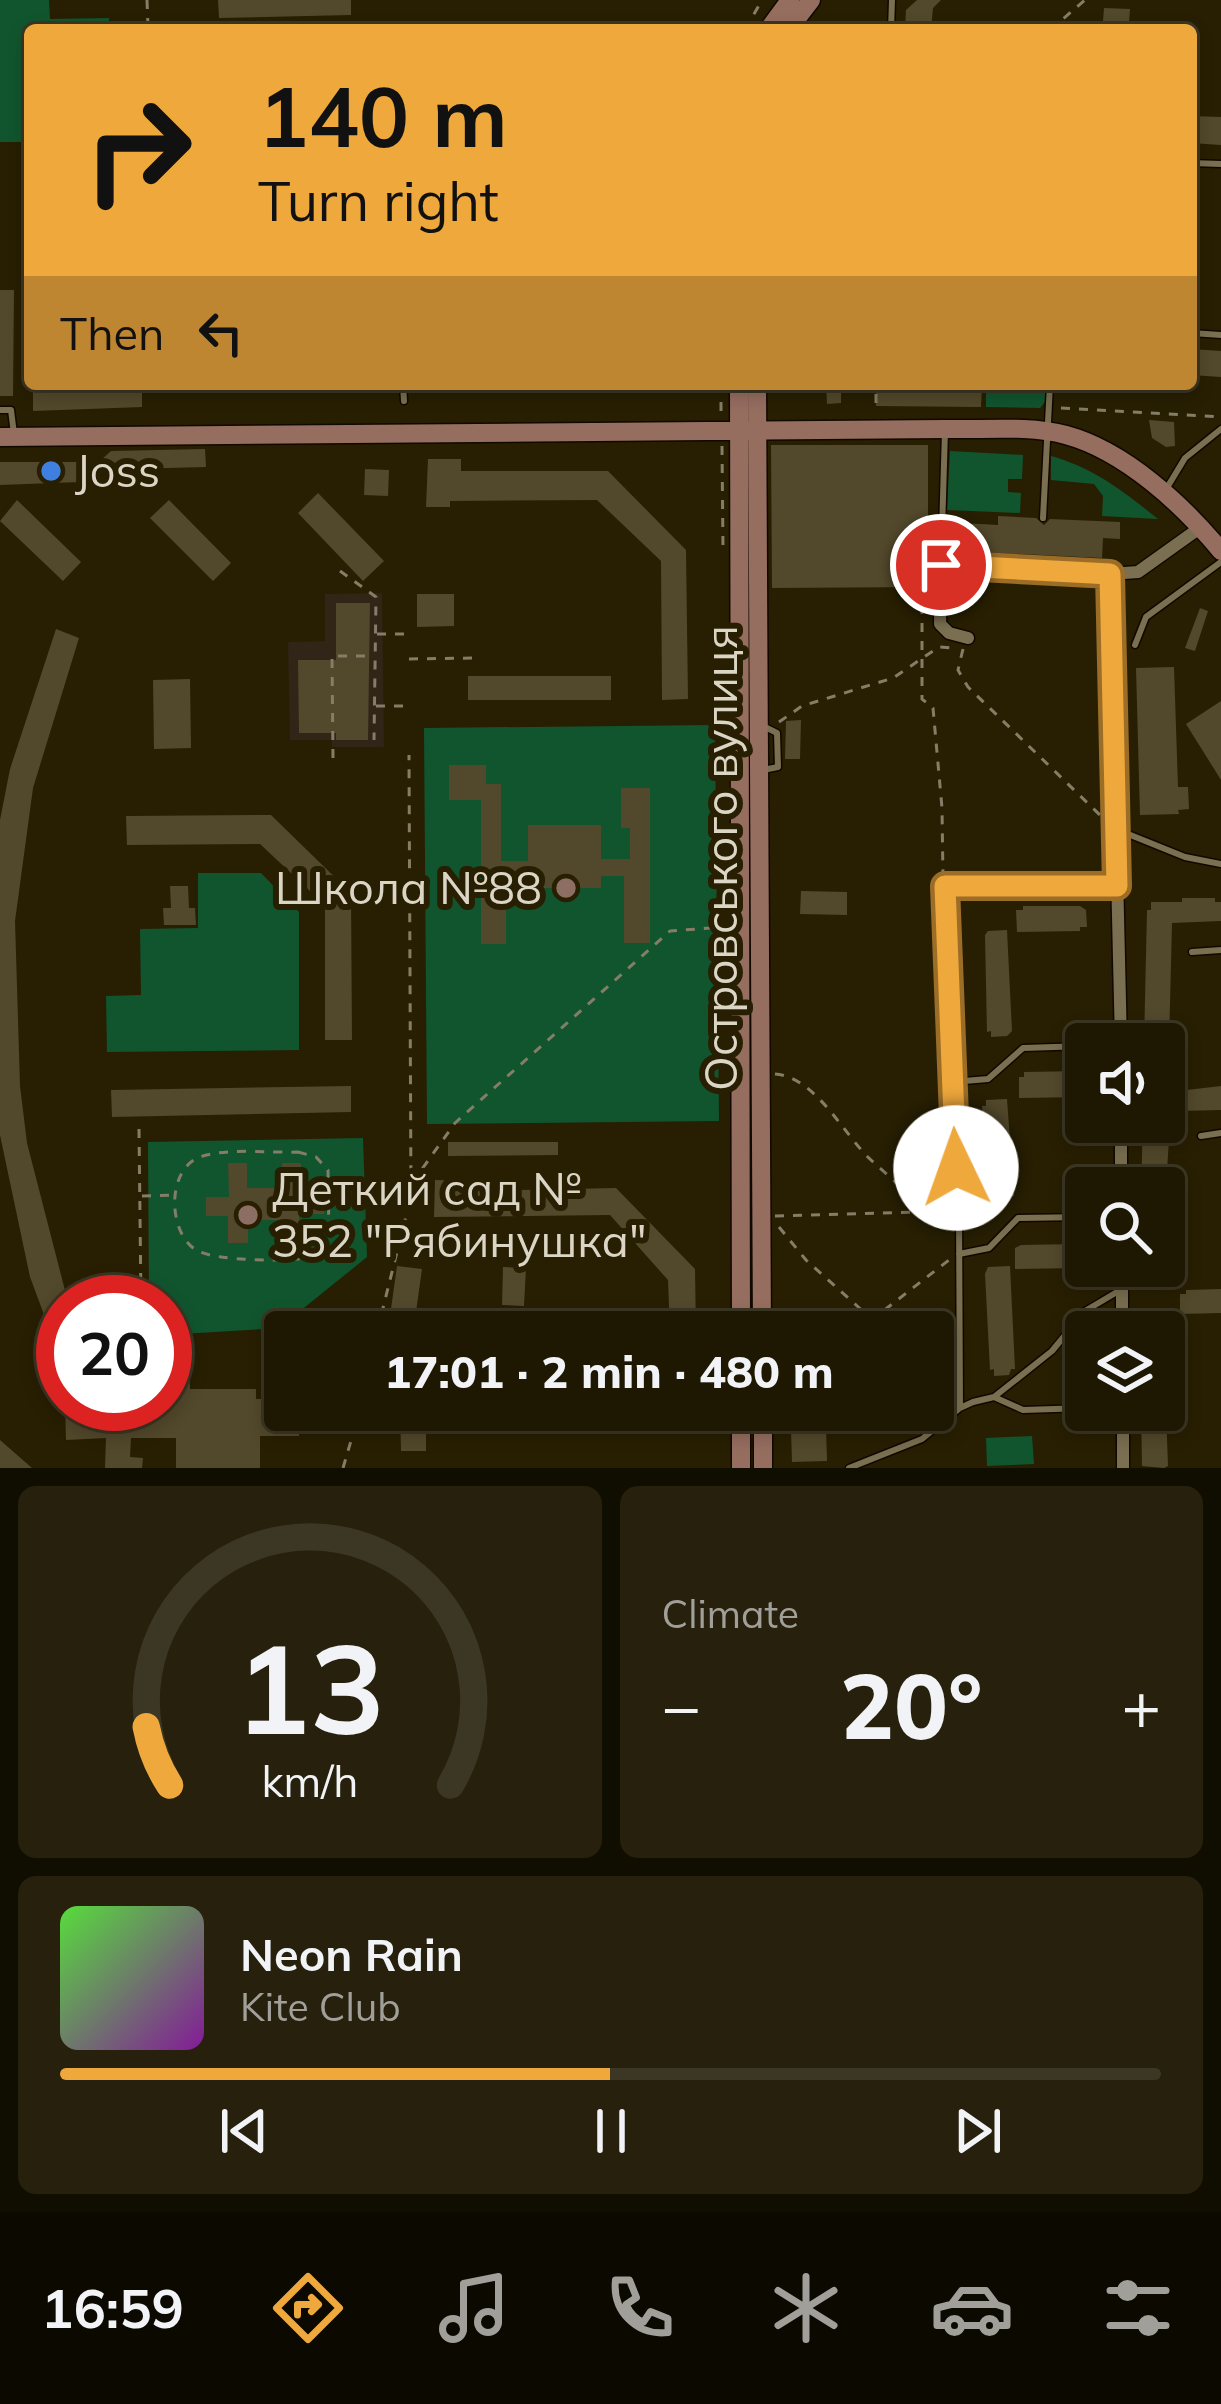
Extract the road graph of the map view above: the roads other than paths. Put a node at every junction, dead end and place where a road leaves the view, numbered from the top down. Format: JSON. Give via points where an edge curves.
{"nodes":[{"id":1,"x":811,"y":0,"type":"edge"},
{"id":2,"x":793,"y":24,"type":"edge"},
{"id":3,"x":403,"y":390,"type":"edge"},
{"id":4,"x":741,"y":390,"type":"edge"},
{"id":5,"x":756,"y":390,"type":"edge"},
{"id":6,"x":1050,"y":390,"type":"edge"},
{"id":7,"x":404,"y":401,"type":"dead end"},
{"id":8,"x":0,"y":410,"type":"edge"},
{"id":9,"x":945,"y":429,"type":"junction"},
{"id":10,"x":1221,"y":429,"type":"edge"},
{"id":11,"x":748,"y":431,"type":"junction"},
{"id":12,"x":1048,"y":431,"type":"junction"},
{"id":13,"x":8,"y":437,"type":"edge"},
{"id":14,"x":1163,"y":493,"type":"junction"},
{"id":15,"x":1043,"y":518,"type":"dead end"},
{"id":16,"x":1201,"y":527,"type":"junction"},
{"id":17,"x":1221,"y":551,"type":"edge"},
{"id":18,"x":1221,"y":562,"type":"edge"},
{"id":19,"x":941,"y":565,"type":"junction"},
{"id":20,"x":1110,"y":574,"type":"junction"},
{"id":21,"x":968,"y":638,"type":"dead end"},
{"id":22,"x":1136,"y":645,"type":"dead end"},
{"id":23,"x":1114,"y":828,"type":"junction"},
{"id":24,"x":1221,"y":864,"type":"edge"},
{"id":25,"x":1117,"y":886,"type":"junction"},
{"id":26,"x":1221,"y":950,"type":"edge"},
{"id":27,"x":1192,"y":952,"type":"dead end"},
{"id":28,"x":1120,"y":1023,"type":"edge"},
{"id":29,"x":1065,"y":1047,"type":"edge"},
{"id":30,"x":951,"y":1082,"type":"junction"},
{"id":31,"x":1221,"y":1133,"type":"edge"},
{"id":32,"x":1201,"y":1136,"type":"dead end"},
{"id":33,"x":1065,"y":1217,"type":"edge"},
{"id":34,"x":959,"y":1254,"type":"junction"},
{"id":35,"x":1122,"y":1288,"type":"joint"},
{"id":36,"x":741,"y":1311,"type":"edge"},
{"id":37,"x":764,"y":1311,"type":"edge"},
{"id":38,"x":1122,"y":1311,"type":"edge"},
{"id":39,"x":994,"y":1397,"type":"junction"},
{"id":40,"x":960,"y":1408,"type":"junction"},
{"id":41,"x":1065,"y":1409,"type":"edge"},
{"id":42,"x":741,"y":1431,"type":"edge"},
{"id":43,"x":763,"y":1431,"type":"edge"},
{"id":44,"x":1123,"y":1431,"type":"edge"},
{"id":45,"x":741,"y":1468,"type":"edge"},
{"id":46,"x":763,"y":1468,"type":"edge"},
{"id":47,"x":849,"y":1468,"type":"edge"},
{"id":48,"x":1123,"y":1468,"type":"edge"}],
"edges":[{"from":1,"to":2,"type":"street"},
{"from":3,"to":7,"type":"lane"},
{"from":4,"to":11,"type":"street","name":"Островського вулиця"},
{"from":5,"to":11,"type":"street","name":"Островського вулиця"},
{"from":6,"to":12,"type":"lane"},
{"from":8,"to":13,"type":"lane","via":[[11,410]]},
{"from":9,"to":11,"type":"street"},
{"from":9,"to":12,"type":"street"},
{"from":9,"to":19,"type":"lane"},
{"from":10,"to":14,"type":"lane","via":[[1185,458]]},
{"from":11,"to":13,"type":"street"},
{"from":11,"to":36,"type":"street","name":"Островського вулиця"},
{"from":11,"to":37,"type":"street","name":"Островського вулиця"},
{"from":12,"to":14,"type":"street","via":[[1088,442]]},
{"from":12,"to":15,"type":"lane"},
{"from":14,"to":16,"type":"street"},
{"from":16,"to":17,"type":"street"},
{"from":16,"to":20,"type":"street","via":[[1138,572]]},
{"from":18,"to":22,"type":"lane","via":[[1146,617]]},
{"from":19,"to":20,"type":"lane"},
{"from":19,"to":21,"type":"street","via":[[940,624]]},
{"from":20,"to":23,"type":"street"},
{"from":23,"to":24,"type":"lane"},
{"from":23,"to":25,"type":"street"},
{"from":25,"to":28,"type":"street"},
{"from":25,"to":30,"type":"lane","via":[[945,886]]},
{"from":26,"to":27,"type":"lane"},
{"from":29,"to":30,"type":"lane","via":[[1023,1048],[988,1079]]},
{"from":30,"to":34,"type":"lane"},
{"from":31,"to":32,"type":"lane"},
{"from":33,"to":34,"type":"lane","via":[[1018,1218],[989,1248]]},
{"from":34,"to":40,"type":"lane"},
{"from":35,"to":38,"type":"street"},
{"from":35,"to":39,"type":"lane","via":[[1085,1310],[1052,1351]]},
{"from":39,"to":40,"type":"lane"},
{"from":39,"to":41,"type":"lane","via":[[1023,1410]]},
{"from":40,"to":47,"type":"lane","via":[[922,1439]]},
{"from":42,"to":45,"type":"street"},
{"from":43,"to":46,"type":"street"},
{"from":44,"to":48,"type":"street"}]}
